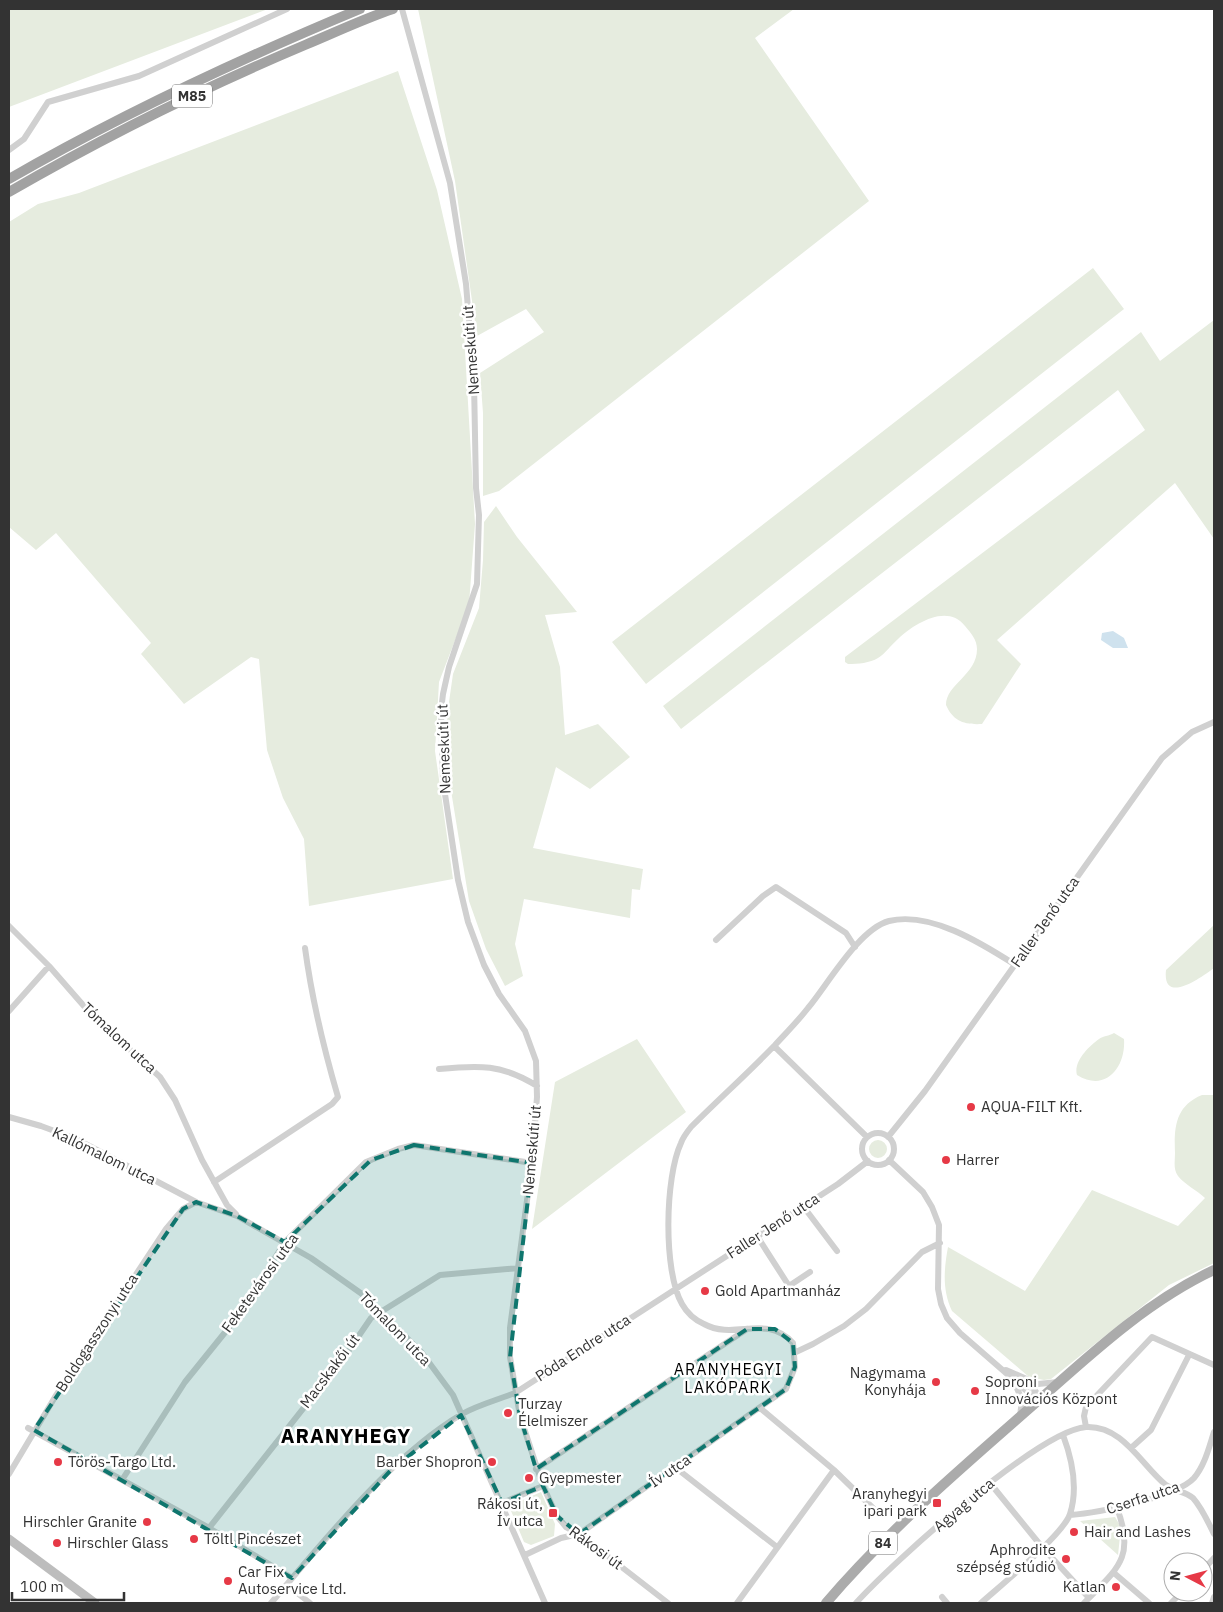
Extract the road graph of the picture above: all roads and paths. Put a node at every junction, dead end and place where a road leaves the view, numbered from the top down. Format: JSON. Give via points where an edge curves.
{"nodes":[{"id":1,"x":287,"y":9,"type":"edge"},
{"id":2,"x":360,"y":9,"type":"edge"},
{"id":3,"x":402,"y":9,"type":"edge"},
{"id":4,"x":388,"y":11,"type":"edge"},
{"id":5,"x":9,"y":150,"type":"edge"},
{"id":6,"x":9,"y":179,"type":"edge"},
{"id":7,"x":9,"y":192,"type":"edge"},
{"id":8,"x":1214,"y":722,"type":"edge"},
{"id":9,"x":9,"y":926,"type":"edge"},
{"id":10,"x":716,"y":940,"type":"dead end"},
{"id":11,"x":855,"y":946,"type":"junction"},
{"id":12,"x":305,"y":948,"type":"dead end"},
{"id":13,"x":1014,"y":964,"type":"junction"},
{"id":14,"x":49,"y":966,"type":"junction"},
{"id":15,"x":9,"y":1011,"type":"edge"},
{"id":16,"x":774,"y":1046,"type":"junction"},
{"id":17,"x":439,"y":1069,"type":"dead end"},
{"id":18,"x":537,"y":1086,"type":"junction"},
{"id":19,"x":9,"y":1117,"type":"edge"},
{"id":20,"x":867,"y":1137,"type":"junction"},
{"id":21,"x":888,"y":1137,"type":"junction"},
{"id":22,"x":889,"y":1160,"type":"junction"},
{"id":23,"x":868,"y":1161,"type":"junction"},
{"id":24,"x":532,"y":1163,"type":"junction"},
{"id":25,"x":214,"y":1182,"type":"junction"},
{"id":26,"x":196,"y":1202,"type":"junction"},
{"id":27,"x":804,"y":1206,"type":"junction"},
{"id":28,"x":237,"y":1216,"type":"junction"},
{"id":29,"x":757,"y":1236,"type":"junction"},
{"id":30,"x":285,"y":1242,"type":"junction"},
{"id":31,"x":940,"y":1243,"type":"junction"},
{"id":32,"x":837,"y":1251,"type":"dead end"},
{"id":33,"x":519,"y":1268,"type":"junction"},
{"id":34,"x":1214,"y":1270,"type":"edge"},
{"id":35,"x":810,"y":1272,"type":"dead end"},
{"id":36,"x":675,"y":1288,"type":"junction"},
{"id":37,"x":380,"y":1311,"type":"junction"},
{"id":38,"x":747,"y":1329,"type":"junction"},
{"id":39,"x":796,"y":1352,"type":"junction"},
{"id":40,"x":1189,"y":1354,"type":"junction"},
{"id":41,"x":1214,"y":1365,"type":"edge"},
{"id":42,"x":1000,"y":1368,"type":"junction"},
{"id":43,"x":1028,"y":1382,"type":"junction"},
{"id":44,"x":1058,"y":1382,"type":"junction"},
{"id":45,"x":515,"y":1393,"type":"junction"},
{"id":46,"x":1038,"y":1401,"type":"junction"},
{"id":47,"x":760,"y":1408,"type":"junction"},
{"id":48,"x":461,"y":1414,"type":"junction"},
{"id":49,"x":1020,"y":1416,"type":"junction"},
{"id":50,"x":1086,"y":1427,"type":"junction"},
{"id":51,"x":31,"y":1429,"type":"junction"},
{"id":52,"x":1214,"y":1432,"type":"edge"},
{"id":53,"x":1063,"y":1435,"type":"junction"},
{"id":54,"x":1131,"y":1448,"type":"junction"},
{"id":55,"x":676,"y":1468,"type":"junction"},
{"id":56,"x":536,"y":1469,"type":"junction"},
{"id":57,"x":834,"y":1470,"type":"junction"},
{"id":58,"x":9,"y":1474,"type":"edge"},
{"id":59,"x":122,"y":1480,"type":"junction"},
{"id":60,"x":990,"y":1483,"type":"junction"},
{"id":61,"x":543,"y":1486,"type":"junction"},
{"id":62,"x":1174,"y":1490,"type":"junction"},
{"id":63,"x":502,"y":1503,"type":"junction"},
{"id":64,"x":1117,"y":1508,"type":"junction"},
{"id":65,"x":876,"y":1511,"type":"dead end"},
{"id":66,"x":1070,"y":1515,"type":"junction"},
{"id":67,"x":209,"y":1528,"type":"junction"},
{"id":68,"x":579,"y":1534,"type":"junction"},
{"id":69,"x":1214,"y":1534,"type":"edge"},
{"id":70,"x":9,"y":1539,"type":"edge"},
{"id":71,"x":777,"y":1547,"type":"junction"},
{"id":72,"x":1042,"y":1547,"type":"junction"},
{"id":73,"x":525,"y":1555,"type":"junction"},
{"id":74,"x":1114,"y":1573,"type":"junction"},
{"id":75,"x":292,"y":1578,"type":"junction"},
{"id":76,"x":287,"y":1585,"type":"junction"},
{"id":77,"x":1214,"y":1597,"type":"edge"},
{"id":78,"x":1089,"y":1598,"type":"junction"},
{"id":79,"x":94,"y":1603,"type":"edge"},
{"id":80,"x":271,"y":1603,"type":"edge"},
{"id":81,"x":310,"y":1603,"type":"edge"},
{"id":82,"x":545,"y":1603,"type":"edge"},
{"id":83,"x":668,"y":1603,"type":"edge"},
{"id":84,"x":737,"y":1603,"type":"edge"},
{"id":85,"x":826,"y":1603,"type":"edge"},
{"id":86,"x":856,"y":1603,"type":"edge"},
{"id":87,"x":981,"y":1603,"type":"edge"},
{"id":88,"x":1084,"y":1603,"type":"edge"},
{"id":89,"x":1149,"y":1603,"type":"edge"},
{"id":90,"x":1212,"y":1603,"type":"edge"}],
"edges":[{"from":1,"to":5,"type":"street","via":[[139,76],[48,102],[24,139]]},
{"from":2,"to":6,"type":"highway","number":"M85","via":[[179,89]]},
{"from":3,"to":18,"type":"street","name":"Nemeskúti út","via":[[450,182],[466,284],[474,382],[479,515],[477,584],[443,694],[443,781],[458,880],[468,922],[499,994],[530,1041],[536,1061]]},
{"from":4,"to":7,"type":"highway","number":"M85","via":[[184,100]]},
{"from":8,"to":13,"type":"street","name":"Faller Jenő utca","via":[[1192,732],[1162,758]]},
{"from":9,"to":14,"type":"street","name":"Tómalom utca"},
{"from":10,"to":11,"type":"street","via":[[776,886],[846,933]]},
{"from":11,"to":13,"type":"street","via":[[880,925],[892,920],[917,918],[952,931]]},
{"from":11,"to":16,"type":"street"},
{"from":12,"to":25,"type":"street","via":[[313,1007],[338,1097]]},
{"from":13,"to":21,"type":"street","name":"Faller Jenő utca","via":[[920,1098]]},
{"from":14,"to":15,"type":"street"},
{"from":14,"to":25,"type":"street","name":"Tómalom utca","via":[[90,1013],[160,1077],[175,1100]]},
{"from":16,"to":20,"type":"street"},
{"from":16,"to":36,"type":"street","via":[[691,1126],[681,1143],[674,1167],[669,1213],[668,1245]]},
{"from":17,"to":18,"type":"street","via":[[496,1067]]},
{"from":18,"to":24,"type":"street","name":"Nemeskúti út"},
{"from":19,"to":26,"type":"street","name":"Kallómalom utca","via":[[76,1139]]},
{"from":20,"to":21,"type":"street","via":[[880,1133]]},
{"from":20,"to":23,"type":"street","via":[[862,1149]]},
{"from":21,"to":22,"type":"street","via":[[893,1146]]},
{"from":22,"to":23,"type":"street","via":[[877,1164]]},
{"from":22,"to":31,"type":"street","via":[[922,1192],[932,1207],[939,1225]]},
{"from":23,"to":27,"type":"street","name":"Faller Jenő utca"},
{"from":24,"to":30,"type":"street","name":"Feketevárosi utca","via":[[414,1145],[398,1149],[361,1166]]},
{"from":24,"to":33,"type":"street","name":"Nemeskúti út"},
{"from":25,"to":28,"type":"street","name":"Tómalom utca"},
{"from":26,"to":28,"type":"street","name":"Tómalom utca"},
{"from":26,"to":51,"type":"street","name":"Boldogasszonyi utca","via":[[176,1216]]},
{"from":27,"to":29,"type":"street","name":"Faller Jenő utca"},
{"from":27,"to":32,"type":"street"},
{"from":28,"to":30,"type":"street","name":"Tómalom utca"},
{"from":29,"to":35,"type":"street","via":[[789,1286]]},
{"from":29,"to":36,"type":"street","name":"Faller Jenő utca"},
{"from":30,"to":37,"type":"street","name":"Tómalom utca","via":[[333,1272]]},
{"from":30,"to":59,"type":"street","name":"Feketevárosi utca","via":[[240,1315],[185,1382]]},
{"from":31,"to":39,"type":"street","via":[[922,1252],[866,1309],[844,1326]]},
{"from":31,"to":42,"type":"street","via":[[938,1289],[944,1311],[960,1333]]},
{"from":33,"to":37,"type":"street","name":"Macskakői út","via":[[440,1275]]},
{"from":33,"to":45,"type":"street","name":"Nemeskúti út","via":[[510,1328]]},
{"from":34,"to":44,"type":"main road","number":"84","via":[[1171,1293]]},
{"from":36,"to":38,"type":"street","via":[[682,1304],[704,1324],[715,1329]]},
{"from":36,"to":45,"type":"street","name":"Póda Endre utca"},
{"from":37,"to":48,"type":"street","name":"Tómalom utca","via":[[422,1353],[453,1395]]},
{"from":37,"to":67,"type":"street","name":"Macskakői út","via":[[367,1323]]},
{"from":38,"to":39,"type":"street","via":[[775,1329],[789,1338]]},
{"from":38,"to":56,"type":"street"},
{"from":39,"to":47,"type":"street","name":"Ív utca","via":[[795,1367],[786,1389]]},
{"from":40,"to":41,"type":"street"},
{"from":40,"to":50,"type":"street","via":[[1152,1337],[1086,1407]]},
{"from":40,"to":54,"type":"street","via":[[1155,1425]]},
{"from":42,"to":43,"type":"street"},
{"from":42,"to":46,"type":"street"},
{"from":42,"to":49,"type":"street","via":[[1020,1392]]},
{"from":43,"to":44,"type":"street"},
{"from":43,"to":46,"type":"street"},
{"from":44,"to":46,"type":"main road","number":"84"},
{"from":45,"to":48,"type":"street","name":"Póda Endre utca"},
{"from":45,"to":56,"type":"street","name":"Rákosi út"},
{"from":46,"to":49,"type":"main road","number":"84"},
{"from":47,"to":55,"type":"street","name":"Ív utca"},
{"from":47,"to":57,"type":"street"},
{"from":48,"to":63,"type":"street","name":"Tómalom utca"},
{"from":48,"to":75,"type":"street","name":"Póda Endre utca","via":[[391,1470]]},
{"from":49,"to":85,"type":"main road","number":"84","via":[[866,1559]]},
{"from":50,"to":53,"type":"street","name":"Agyag utca"},
{"from":50,"to":54,"type":"street","via":[[1113,1435]]},
{"from":51,"to":58,"type":"street","name":"Boldogasszonyi utca"},
{"from":51,"to":59,"type":"street"},
{"from":52,"to":62,"type":"street","name":"Cserfa utca","via":[[1201,1469],[1194,1478]]},
{"from":53,"to":60,"type":"street","name":"Agyag utca"},
{"from":53,"to":66,"type":"street","via":[[1073,1474]]},
{"from":54,"to":62,"type":"street","via":[[1159,1479]]},
{"from":55,"to":68,"type":"street","name":"Ív utca"},
{"from":55,"to":71,"type":"street"},
{"from":56,"to":61,"type":"street","name":"Rákosi út"},
{"from":57,"to":65,"type":"street"},
{"from":57,"to":71,"type":"street"},
{"from":59,"to":67,"type":"street"},
{"from":60,"to":72,"type":"street"},
{"from":60,"to":86,"type":"street","name":"Agyag utca"},
{"from":61,"to":63,"type":"street"},
{"from":61,"to":68,"type":"street","name":"Rákosi út","via":[[557,1516],[566,1527]]},
{"from":62,"to":64,"type":"street","name":"Cserfa utca"},
{"from":62,"to":69,"type":"street","via":[[1192,1498]]},
{"from":63,"to":73,"type":"street","name":"Tómalom utca"},
{"from":64,"to":66,"type":"street","name":"Cserfa utca"},
{"from":64,"to":74,"type":"street","via":[[1125,1529],[1125,1542],[1120,1564]]},
{"from":66,"to":72,"type":"street"},
{"from":67,"to":75,"type":"street"},
{"from":68,"to":73,"type":"street","name":"Ív utca","via":[[561,1538]]},
{"from":68,"to":83,"type":"street","name":"Rákosi út"},
{"from":70,"to":79,"type":"main road"},
{"from":71,"to":84,"type":"street"},
{"from":72,"to":78,"type":"street"},
{"from":72,"to":87,"type":"street"},
{"from":73,"to":82,"type":"street","name":"Tómalom utca"},
{"from":74,"to":78,"type":"street"},
{"from":74,"to":89,"type":"street"},
{"from":75,"to":76,"type":"street","name":"Póda Endre utca"},
{"from":76,"to":80,"type":"street","name":"Póda Endre utca"},
{"from":76,"to":81,"type":"street"},
{"from":77,"to":90,"type":"street"},
{"from":78,"to":88,"type":"street"}]}
